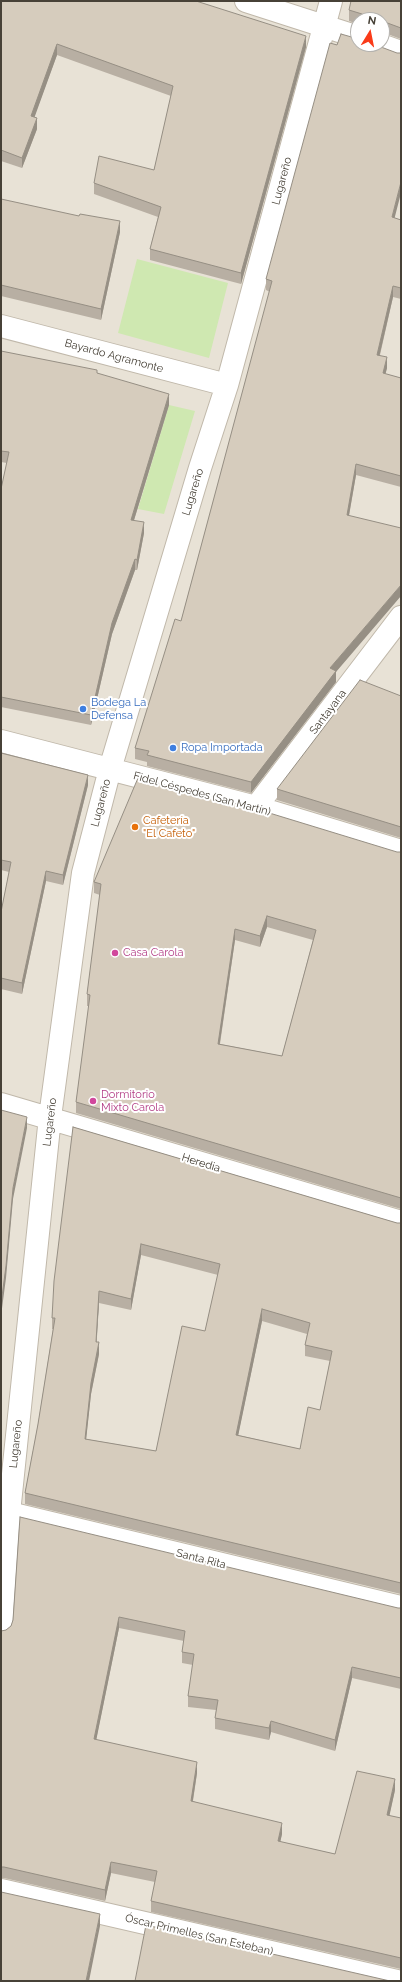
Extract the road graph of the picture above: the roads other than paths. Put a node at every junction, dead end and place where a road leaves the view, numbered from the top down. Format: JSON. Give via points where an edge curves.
{"nodes":[{"id":1,"x":246,"y":1,"type":"edge"},
{"id":2,"x":331,"y":1,"type":"edge"},
{"id":3,"x":323,"y":26,"type":"junction"},
{"id":4,"x":350,"y":34,"type":"edge"},
{"id":5,"x":390,"y":48,"type":"edge"},
{"id":6,"x":401,"y":52,"type":"edge"},
{"id":7,"x":1,"y":326,"type":"edge"},
{"id":8,"x":227,"y":385,"type":"junction"},
{"id":9,"x":401,"y":616,"type":"edge"},
{"id":10,"x":1,"y":741,"type":"edge"},
{"id":11,"x":110,"y":769,"type":"junction"},
{"id":12,"x":256,"y":807,"type":"junction"},
{"id":13,"x":401,"y":851,"type":"edge"},
{"id":14,"x":1,"y":1104,"type":"edge"},
{"id":15,"x":50,"y":1117,"type":"junction"},
{"id":16,"x":401,"y":1222,"type":"edge"},
{"id":17,"x":5,"y":1512,"type":"edge"},
{"id":18,"x":401,"y":1608,"type":"edge"},
{"id":19,"x":1,"y":1630,"type":"edge"},
{"id":20,"x":1,"y":1890,"type":"edge"},
{"id":21,"x":398,"y":1981,"type":"edge"}],
"edges":[{"from":1,"to":3,"type":"street"},
{"from":2,"to":3,"type":"street","name":"Lugareño"},
{"from":3,"to":4,"type":"street"},
{"from":3,"to":8,"type":"street","name":"Lugareño"},
{"from":5,"to":6,"type":"street"},
{"from":7,"to":8,"type":"street","name":"Bayardo Agramonte"},
{"from":8,"to":11,"type":"street","name":"Lugareño"},
{"from":9,"to":12,"type":"street","name":"Santayana"},
{"from":10,"to":11,"type":"street","name":"Fidel Céspedes (San Martín)"},
{"from":11,"to":12,"type":"street","name":"Fidel Céspedes (San Martín)"},
{"from":11,"to":15,"type":"street","name":"Lugareño","via":[[83,873]]},
{"from":12,"to":13,"type":"street","name":"Fidel Céspedes (San Martín)"},
{"from":14,"to":15,"type":"street","name":"Heredia"},
{"from":15,"to":16,"type":"street","name":"Heredia"},
{"from":15,"to":17,"type":"street","name":"Lugareño"},
{"from":17,"to":18,"type":"street","name":"Santa Rita"},
{"from":17,"to":19,"type":"street","name":"Lugareño"},
{"from":20,"to":21,"type":"street","name":"Óscar Primelles (San Esteban)"}]}
